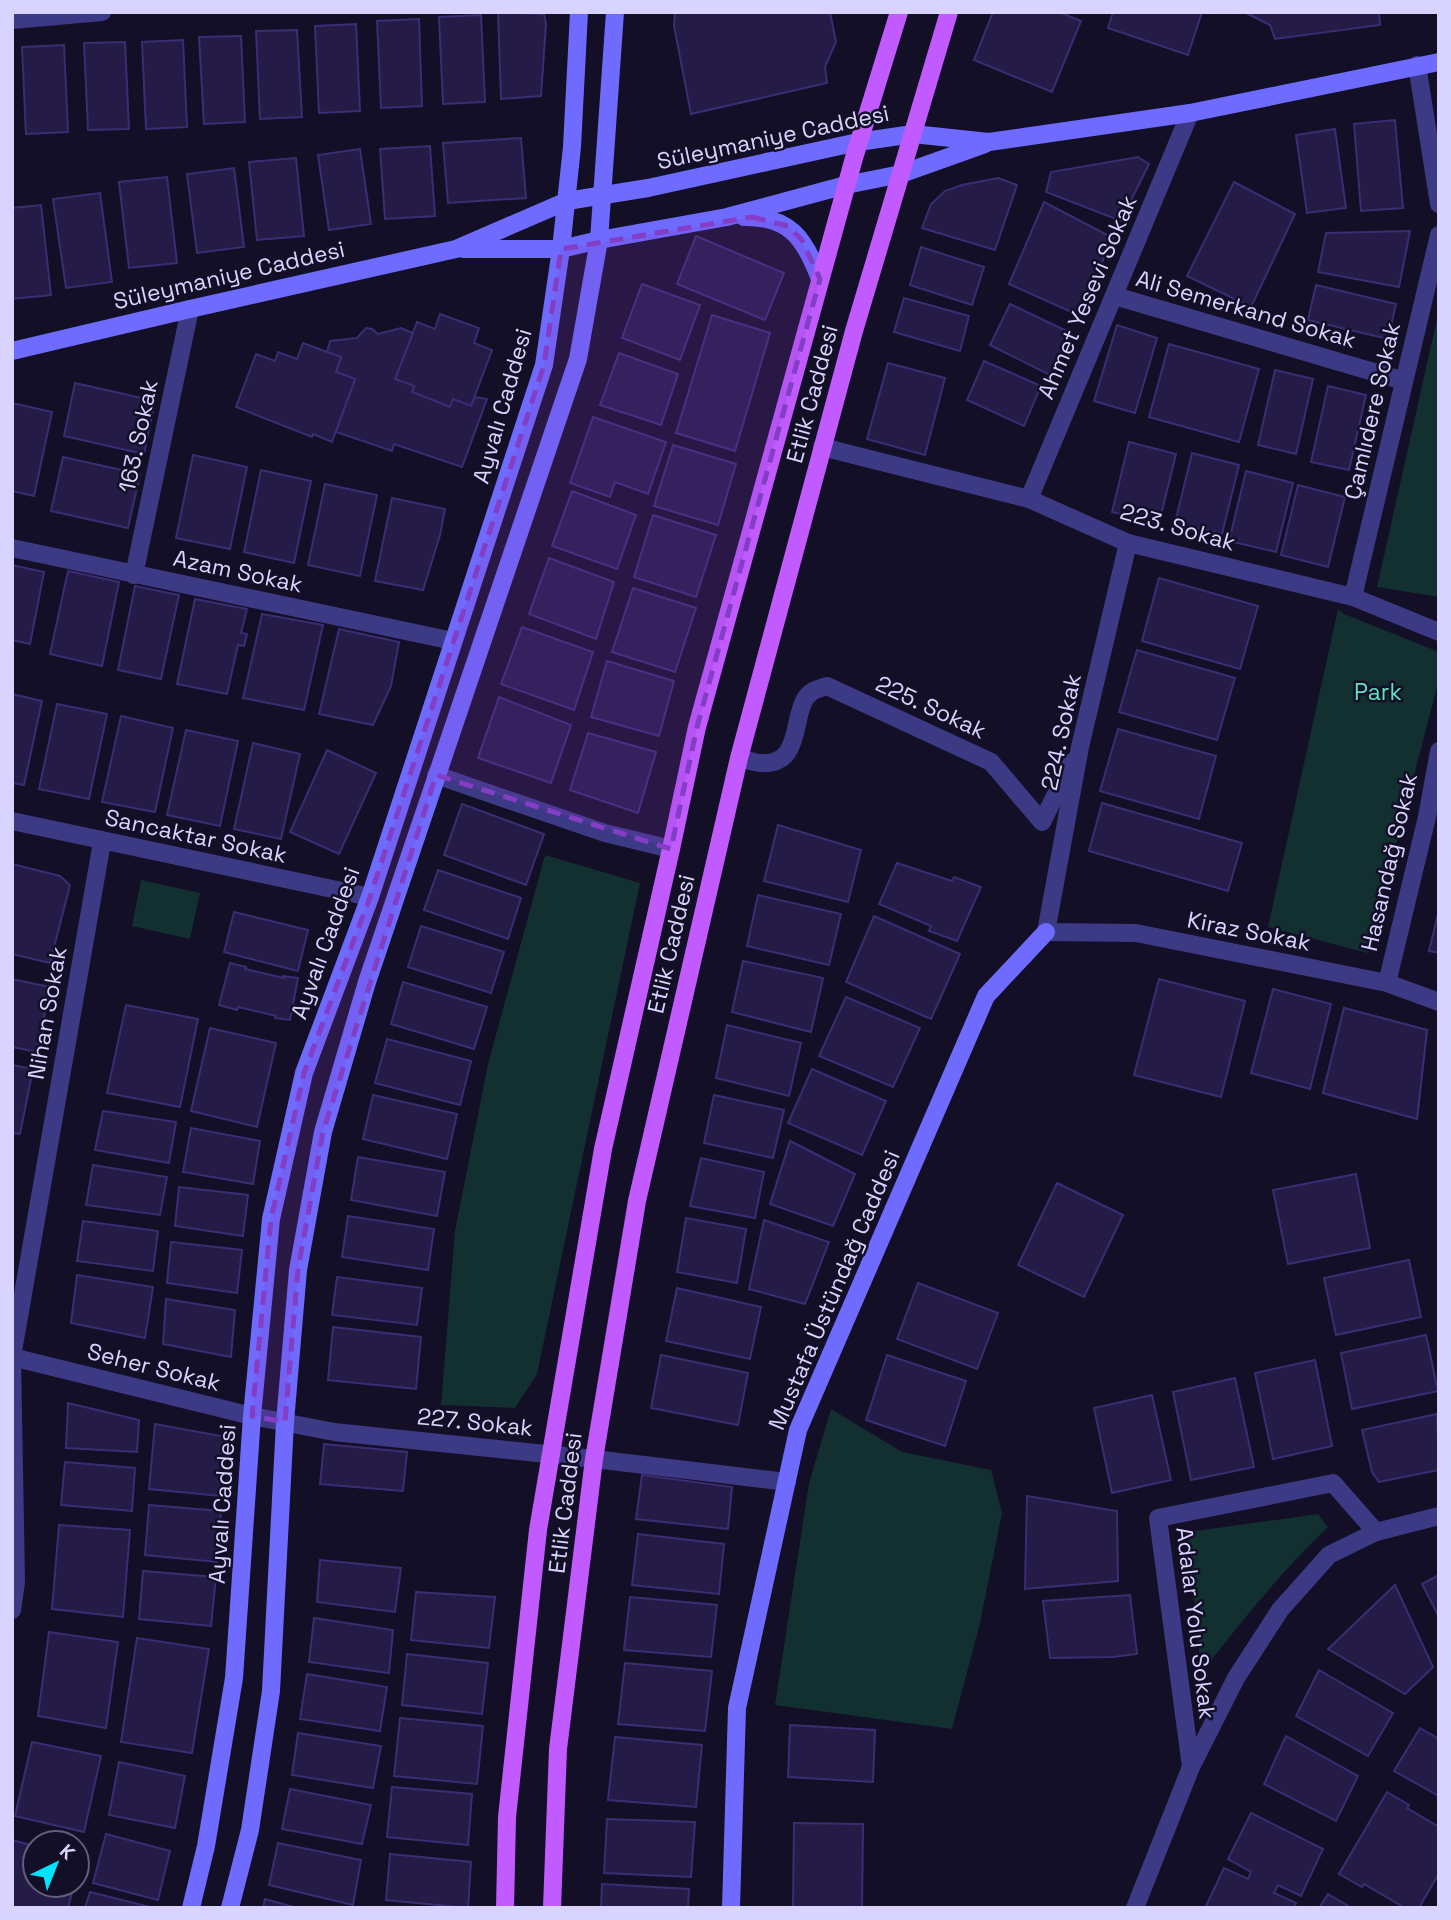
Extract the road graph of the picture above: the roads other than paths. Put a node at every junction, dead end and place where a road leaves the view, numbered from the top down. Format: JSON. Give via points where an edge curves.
{"nodes":[{"id":1,"x":102,"y":12,"type":"edge"},
{"id":2,"x":579,"y":12,"type":"edge"},
{"id":3,"x":615,"y":12,"type":"edge"},
{"id":4,"x":899,"y":12,"type":"edge"},
{"id":5,"x":949,"y":12,"type":"edge"},
{"id":6,"x":12,"y":20,"type":"edge"},
{"id":7,"x":1439,"y":62,"type":"edge"},
{"id":8,"x":1417,"y":65,"type":"junction"},
{"id":9,"x":1190,"y":113,"type":"junction"},
{"id":10,"x":913,"y":134,"type":"junction"},
{"id":11,"x":858,"y":142,"type":"junction"},
{"id":12,"x":989,"y":142,"type":"junction"},
{"id":13,"x":901,"y":174,"type":"junction"},
{"id":14,"x":846,"y":185,"type":"junction"},
{"id":15,"x":601,"y":197,"type":"junction"},
{"id":16,"x":567,"y":201,"type":"junction"},
{"id":17,"x":1439,"y":204,"type":"edge"},
{"id":18,"x":727,"y":217,"type":"junction"},
{"id":19,"x":1439,"y":235,"type":"edge"},
{"id":20,"x":599,"y":240,"type":"junction"},
{"id":21,"x":457,"y":249,"type":"junction"},
{"id":22,"x":561,"y":249,"type":"junction"},
{"id":23,"x":820,"y":279,"type":"junction"},
{"id":24,"x":1115,"y":296,"type":"junction"},
{"id":25,"x":190,"y":309,"type":"junction"},
{"id":26,"x":12,"y":351,"type":"edge"},
{"id":27,"x":1404,"y":381,"type":"junction"},
{"id":28,"x":822,"y":447,"type":"junction"},
{"id":29,"x":1029,"y":499,"type":"junction"},
{"id":30,"x":1128,"y":543,"type":"junction"},
{"id":31,"x":12,"y":548,"type":"edge"},
{"id":32,"x":134,"y":575,"type":"junction"},
{"id":33,"x":1353,"y":597,"type":"junction"},
{"id":34,"x":1439,"y":632,"type":"edge"},
{"id":35,"x":453,"y":641,"type":"junction"},
{"id":36,"x":1080,"y":747,"type":"junction"},
{"id":37,"x":1439,"y":751,"type":"edge"},
{"id":38,"x":739,"y":758,"type":"junction"},
{"id":39,"x":436,"y":775,"type":"junction"},
{"id":40,"x":12,"y":821,"type":"edge"},
{"id":41,"x":102,"y":842,"type":"junction"},
{"id":42,"x":671,"y":849,"type":"junction"},
{"id":43,"x":370,"y":897,"type":"junction"},
{"id":44,"x":1046,"y":932,"type":"junction"},
{"id":45,"x":1387,"y":983,"type":"junction"},
{"id":46,"x":1439,"y":1002,"type":"edge"},
{"id":47,"x":12,"y":1357,"type":"edge"},
{"id":48,"x":252,"y":1416,"type":"junction"},
{"id":49,"x":285,"y":1422,"type":"junction"},
{"id":50,"x":551,"y":1454,"type":"junction"},
{"id":51,"x":594,"y":1459,"type":"junction"},
{"id":52,"x":787,"y":1482,"type":"junction"},
{"id":53,"x":1439,"y":1516,"type":"edge"},
{"id":54,"x":1376,"y":1532,"type":"junction"},
{"id":55,"x":14,"y":1581,"type":"edge"},
{"id":56,"x":12,"y":1610,"type":"edge"},
{"id":57,"x":1191,"y":1767,"type":"junction"},
{"id":58,"x":191,"y":1908,"type":"edge"},
{"id":59,"x":230,"y":1908,"type":"edge"},
{"id":60,"x":505,"y":1908,"type":"edge"},
{"id":61,"x":552,"y":1908,"type":"edge"},
{"id":62,"x":731,"y":1908,"type":"edge"},
{"id":63,"x":1135,"y":1908,"type":"edge"}],
"edges":[{"from":1,"to":6,"type":"street"},
{"from":2,"to":16,"type":"main road","name":"Ayvalı Caddesi"},
{"from":3,"to":15,"type":"main road"},
{"from":4,"to":11,"type":"main road","name":"Etlik Caddesi"},
{"from":5,"to":10,"type":"main road","name":"Etlik Caddesi"},
{"from":7,"to":8,"type":"main road","name":"Süleymaniye Caddesi"},
{"from":8,"to":9,"type":"main road","name":"Süleymaniye Caddesi"},
{"from":8,"to":17,"type":"street"},
{"from":9,"to":12,"type":"main road","name":"Süleymaniye Caddesi"},
{"from":9,"to":24,"type":"street","name":"Ahmet Yesevi Sokak"},
{"from":10,"to":11,"type":"main road","name":"Süleymaniye Caddesi"},
{"from":10,"to":12,"type":"main road","name":"Süleymaniye Caddesi"},
{"from":10,"to":13,"type":"main road","name":"Etlik Caddesi"},
{"from":11,"to":14,"type":"main road","name":"Etlik Caddesi"},
{"from":11,"to":15,"type":"main road","name":"Süleymaniye Caddesi"},
{"from":12,"to":13,"type":"main road","name":"Süleymaniye Caddesi"},
{"from":13,"to":14,"type":"main road","name":"Süleymaniye Caddesi"},
{"from":13,"to":28,"type":"main road","name":"Etlik Caddesi"},
{"from":14,"to":18,"type":"main road","name":"Süleymaniye Caddesi"},
{"from":14,"to":23,"type":"main road","name":"Etlik Caddesi"},
{"from":15,"to":16,"type":"main road","name":"Süleymaniye Caddesi"},
{"from":15,"to":20,"type":"main road"},
{"from":16,"to":21,"type":"main road","name":"Süleymaniye Caddesi"},
{"from":16,"to":22,"type":"main road","name":"Ayvalı Caddesi"},
{"from":18,"to":20,"type":"main road","name":"Süleymaniye Caddesi"},
{"from":18,"to":23,"type":"main road","name":"Süleymaniye Caddesi","via":[[775,220],[788,226],[802,240]]},
{"from":19,"to":27,"type":"street","name":"Çamlıdere Sokak"},
{"from":20,"to":22,"type":"main road","name":"Süleymaniye Caddesi"},
{"from":20,"to":39,"type":"main road","via":[[569,389]]},
{"from":21,"to":22,"type":"main road","name":"Süleymaniye Caddesi"},
{"from":21,"to":25,"type":"main road","name":"Süleymaniye Caddesi"},
{"from":22,"to":35,"type":"main road","name":"Ayvalı Caddesi","via":[[544,365]]},
{"from":23,"to":42,"type":"main road","name":"Etlik Caddesi","via":[[697,727]]},
{"from":24,"to":27,"type":"street","name":"Ali Semerkand Sokak"},
{"from":24,"to":29,"type":"street","name":"Ahmet Yesevi Sokak"},
{"from":25,"to":26,"type":"main road","name":"Süleymaniye Caddesi"},
{"from":25,"to":32,"type":"street","name":"163. Sokak"},
{"from":27,"to":33,"type":"street","name":"Çamlıdere Sokak"},
{"from":28,"to":29,"type":"street","name":"223. Sokak"},
{"from":28,"to":38,"type":"main road","name":"Etlik Caddesi"},
{"from":29,"to":30,"type":"street","name":"223. Sokak"},
{"from":30,"to":33,"type":"street","name":"223. Sokak"},
{"from":30,"to":36,"type":"street","name":"224. Sokak"},
{"from":31,"to":32,"type":"street","name":"Azam Sokak"},
{"from":32,"to":35,"type":"street","name":"Azam Sokak"},
{"from":33,"to":34,"type":"street","name":"223. Sokak"},
{"from":35,"to":43,"type":"main road","name":"Ayvalı Caddesi"},
{"from":36,"to":38,"type":"street","name":"225. Sokak","via":[[1042,822],[991,762],[827,686],[803,701],[793,745],[778,761],[762,764]]},
{"from":36,"to":44,"type":"street","name":"224. Sokak"},
{"from":37,"to":45,"type":"street","name":"Hasandağ Sokak"},
{"from":38,"to":51,"type":"main road","name":"Etlik Caddesi","via":[[637,1201]]},
{"from":39,"to":42,"type":"street","via":[[605,832]]},
{"from":39,"to":49,"type":"main road","via":[[323,1132],[298,1270]]},
{"from":40,"to":41,"type":"street","name":"Sancaktar Sokak"},
{"from":41,"to":43,"type":"street","name":"Sancaktar Sokak"},
{"from":41,"to":47,"type":"street","name":"Nihan Sokak"},
{"from":42,"to":50,"type":"main road","name":"Etlik Caddesi","via":[[603,1149]]},
{"from":43,"to":48,"type":"main road","name":"Ayvalı Caddesi","via":[[304,1073],[271,1219]]},
{"from":44,"to":45,"type":"street","name":"Kiraz Sokak","via":[[1136,933]]},
{"from":44,"to":52,"type":"main road","name":"Mustafa Üstündağ Caddesi","via":[[986,996],[798,1430]]},
{"from":45,"to":46,"type":"street","name":"Kiraz Sokak"},
{"from":47,"to":48,"type":"street","name":"Seher Sokak"},
{"from":47,"to":55,"type":"street","name":"Nihan Sokak"},
{"from":48,"to":49,"type":"street","name":"Seher Sokak"},
{"from":48,"to":58,"type":"main road","name":"Ayvalı Caddesi","via":[[234,1678]]},
{"from":49,"to":50,"type":"street","name":"227. Sokak","via":[[334,1432]]},
{"from":49,"to":59,"type":"main road","via":[[271,1691],[250,1830]]},
{"from":50,"to":51,"type":"street","name":"227. Sokak"},
{"from":50,"to":60,"type":"main road","name":"Etlik Caddesi","via":[[538,1530],[507,1817]]},
{"from":51,"to":52,"type":"street","name":"227. Sokak"},
{"from":51,"to":61,"type":"main road","name":"Etlik Caddesi","via":[[558,1749]]},
{"from":52,"to":62,"type":"main road","name":"Mustafa Üstündağ Caddesi","via":[[737,1708]]},
{"from":53,"to":54,"type":"street","name":"Adalar Yolu Sokak"},
{"from":54,"to":57,"type":"street","name":"Adalar Yolu Sokak","via":[[1329,1555],[1280,1610],[1236,1678]]},
{"from":54,"to":57,"type":"street","name":"Adalar Yolu Sokak","via":[[1333,1483],[1158,1518]]},
{"from":55,"to":56,"type":"street","name":"Nihan Sokak"},
{"from":57,"to":63,"type":"street","name":"Adalar Yolu Sokak"}]}
